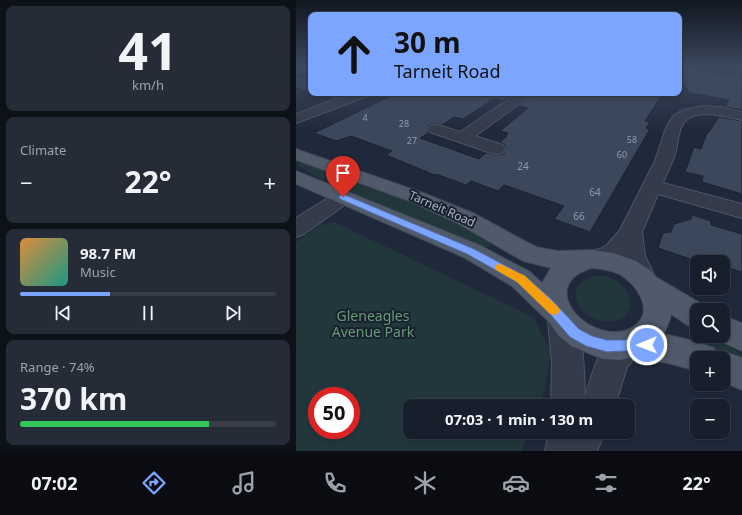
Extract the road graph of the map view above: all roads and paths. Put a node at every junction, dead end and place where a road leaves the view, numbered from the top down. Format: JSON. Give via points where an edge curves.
{"nodes":[{"id":1,"x":356,"y":96,"type":"edge"},
{"id":2,"x":523,"y":96,"type":"edge"},
{"id":3,"x":317,"y":113,"type":"junction"},
{"id":4,"x":742,"y":117,"type":"edge"},
{"id":5,"x":296,"y":119,"type":"edge"},
{"id":6,"x":296,"y":127,"type":"edge"},
{"id":7,"x":435,"y":129,"type":"dead end"},
{"id":8,"x":462,"y":138,"type":"junction"},
{"id":9,"x":497,"y":149,"type":"dead end"},
{"id":10,"x":296,"y":154,"type":"edge"},
{"id":11,"x":297,"y":177,"type":"edge"},
{"id":12,"x":652,"y":186,"type":"junction"},
{"id":13,"x":343,"y":197,"type":"junction"},
{"id":14,"x":742,"y":211,"type":"edge"},
{"id":15,"x":296,"y":229,"type":"edge"},
{"id":16,"x":631,"y":233,"type":"junction"},
{"id":17,"x":589,"y":260,"type":"junction"},
{"id":18,"x":646,"y":282,"type":"junction"},
{"id":19,"x":690,"y":311,"type":"edge"},
{"id":20,"x":560,"y":317,"type":"junction"},
{"id":21,"x":730,"y":332,"type":"edge"},
{"id":22,"x":742,"y":337,"type":"edge"},
{"id":23,"x":629,"y":344,"type":"junction"},
{"id":24,"x":690,"y":354,"type":"edge"},
{"id":25,"x":730,"y":369,"type":"edge"},
{"id":26,"x":742,"y":374,"type":"edge"},
{"id":27,"x":568,"y":399,"type":"edge"},
{"id":28,"x":600,"y":399,"type":"edge"},
{"id":29,"x":566,"y":439,"type":"edge"},
{"id":30,"x":583,"y":439,"type":"edge"},
{"id":31,"x":564,"y":451,"type":"edge"},
{"id":32,"x":577,"y":451,"type":"edge"}],
"edges":[{"from":1,"to":3,"type":"street","via":[[342,105]]},
{"from":2,"to":8,"type":"street"},
{"from":3,"to":5,"type":"street"},
{"from":3,"to":6,"type":"street"},
{"from":4,"to":12,"type":"street","via":[[712,114],[692,117],[685,123],[667,153]]},
{"from":7,"to":8,"type":"street"},
{"from":8,"to":9,"type":"street"},
{"from":10,"to":17,"type":"main road","name":"Tarneit Road","via":[[419,198],[465,218],[531,254],[558,260]]},
{"from":11,"to":13,"type":"main road"},
{"from":12,"to":14,"type":"street"},
{"from":12,"to":16,"type":"street"},
{"from":13,"to":15,"type":"street"},
{"from":13,"to":20,"type":"main road","via":[[471,251],[521,279]]},
{"from":16,"to":17,"type":"street","via":[[607,256]]},
{"from":16,"to":18,"type":"street","via":[[633,256]]},
{"from":17,"to":18,"type":"main road","via":[[619,263]]},
{"from":17,"to":20,"type":"main road","via":[[573,264],[561,273],[554,284],[553,298]]},
{"from":18,"to":19,"type":"main road"},
{"from":18,"to":23,"type":"main road","via":[[656,298],[658,312],[655,325],[646,336]]},
{"from":20,"to":23,"type":"main road","via":[[574,333],[590,342],[607,346]]},
{"from":20,"to":27,"type":"street","via":[[568,363]]},
{"from":21,"to":22,"type":"main road"},
{"from":23,"to":24,"type":"main road","via":[[660,346]]},
{"from":23,"to":28,"type":"street","via":[[612,364]]},
{"from":25,"to":26,"type":"main road"},
{"from":29,"to":31,"type":"street"},
{"from":30,"to":32,"type":"street"}]}
